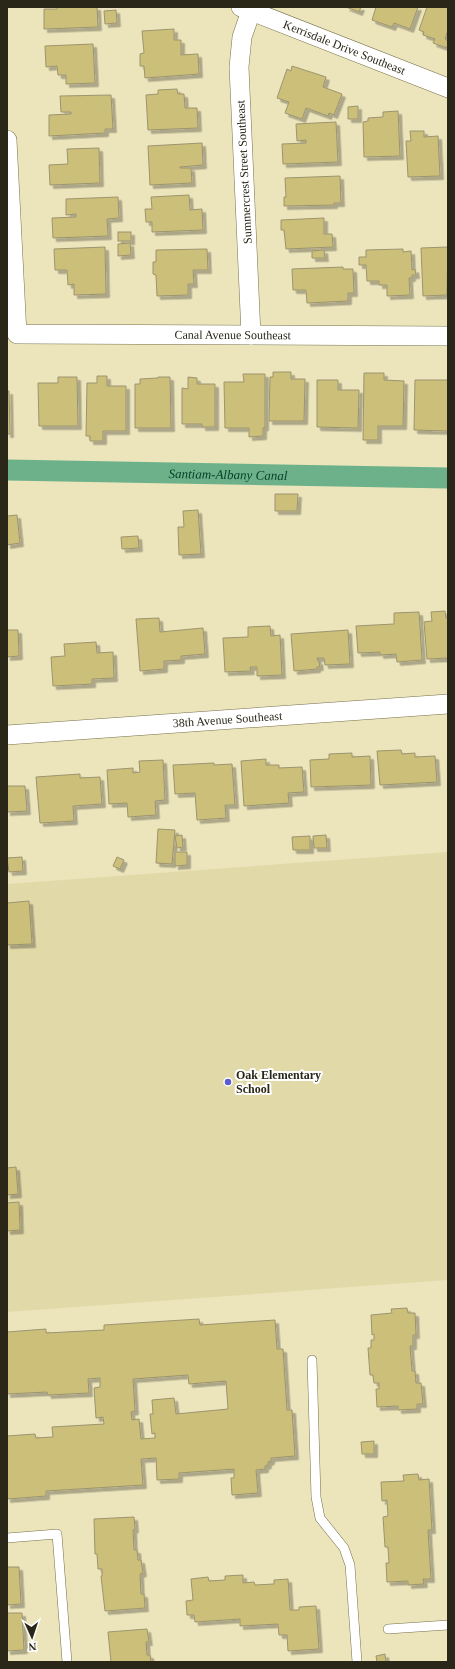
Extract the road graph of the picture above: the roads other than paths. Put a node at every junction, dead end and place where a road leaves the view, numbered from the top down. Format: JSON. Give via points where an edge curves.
{"nodes":[{"id":1,"x":246,"y":9,"type":"edge"},
{"id":2,"x":448,"y":88,"type":"edge"},
{"id":3,"x":7,"y":151,"type":"edge"},
{"id":4,"x":251,"y":335,"type":"junction"},
{"id":5,"x":448,"y":336,"type":"edge"},
{"id":6,"x":448,"y":704,"type":"edge"},
{"id":7,"x":7,"y":735,"type":"edge"},
{"id":8,"x":312,"y":1360,"type":"dead end"},
{"id":9,"x":7,"y":1538,"type":"edge"},
{"id":10,"x":448,"y":1625,"type":"edge"},
{"id":11,"x":388,"y":1629,"type":"dead end"},
{"id":12,"x":67,"y":1662,"type":"edge"},
{"id":13,"x":357,"y":1662,"type":"edge"}],
"edges":[{"from":1,"to":2,"type":"street","name":"Kerrisdale Drive Southeast"},
{"from":1,"to":4,"type":"street","name":"Summercrest Street Southeast","via":[[239,67]]},
{"from":3,"to":4,"type":"street","name":"Canal Avenue Southeast","via":[[17,334]]},
{"from":4,"to":5,"type":"street","name":"Canal Avenue Southeast"},
{"from":6,"to":7,"type":"street","name":"38th Avenue Southeast"},
{"from":8,"to":13,"type":"lane","via":[[316,1497],[320,1518],[344,1548],[350,1565]]},
{"from":9,"to":12,"type":"lane","via":[[57,1534]]},
{"from":10,"to":11,"type":"lane"}]}
